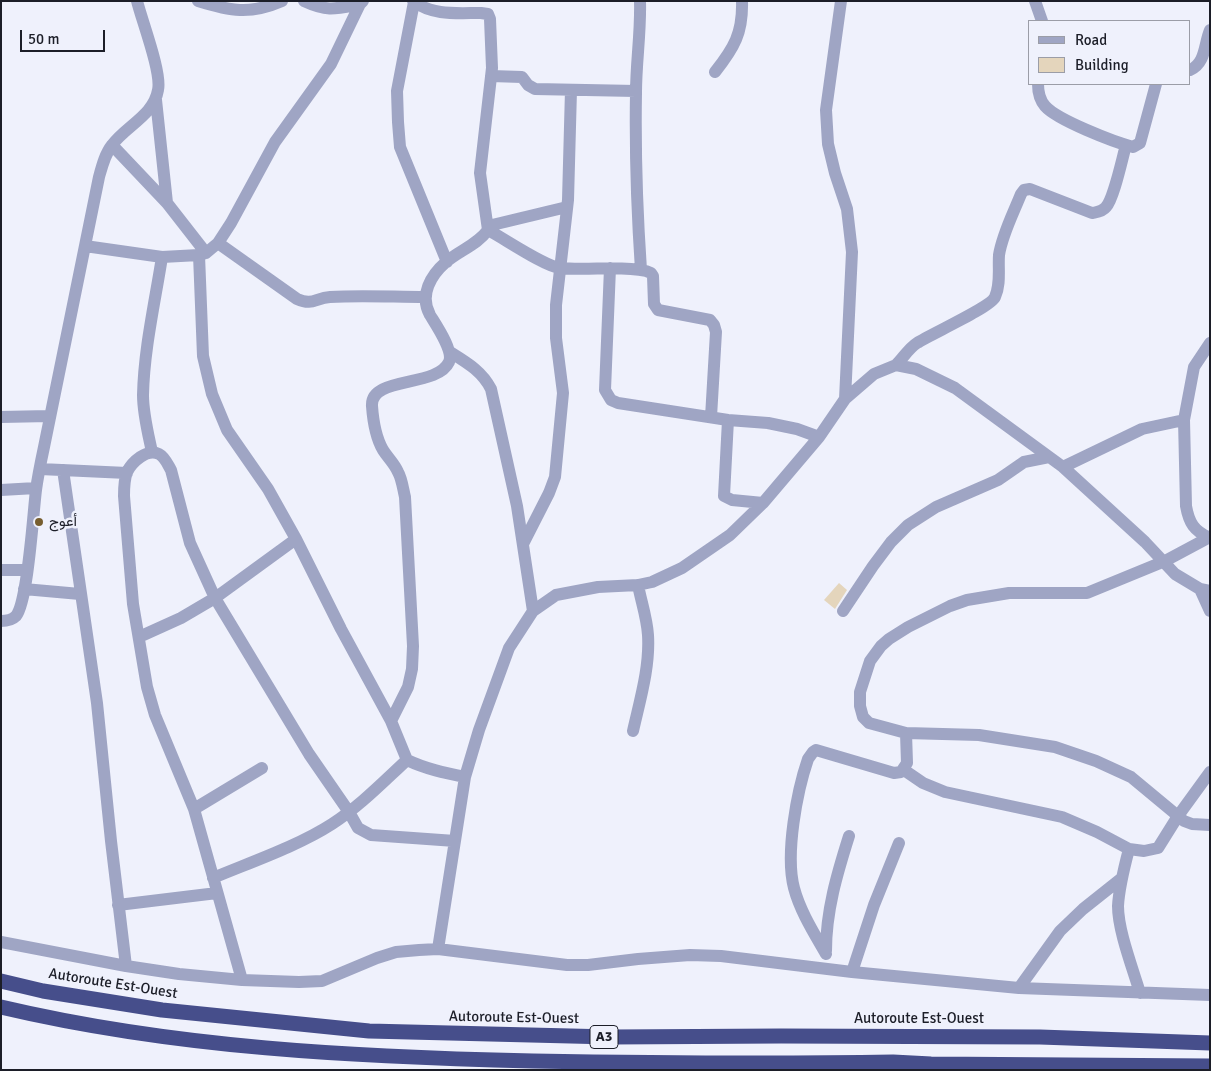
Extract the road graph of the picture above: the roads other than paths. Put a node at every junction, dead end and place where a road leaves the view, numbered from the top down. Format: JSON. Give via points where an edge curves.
{"nodes":[{"id":1,"x":137,"y":1,"type":"edge"},
{"id":2,"x":198,"y":1,"type":"edge"},
{"id":3,"x":282,"y":1,"type":"edge"},
{"id":4,"x":304,"y":1,"type":"edge"},
{"id":5,"x":640,"y":1,"type":"edge"},
{"id":6,"x":742,"y":1,"type":"edge"},
{"id":7,"x":841,"y":1,"type":"edge"},
{"id":8,"x":1035,"y":1,"type":"edge"},
{"id":9,"x":413,"y":2,"type":"edge"},
{"id":10,"x":362,"y":3,"type":"edge"},
{"id":11,"x":1042,"y":20,"type":"edge"},
{"id":12,"x":1210,"y":30,"type":"edge"},
{"id":13,"x":1191,"y":69,"type":"edge"},
{"id":14,"x":715,"y":72,"type":"dead end"},
{"id":15,"x":491,"y":76,"type":"junction"},
{"id":16,"x":1038,"y":85,"type":"edge"},
{"id":17,"x":1156,"y":85,"type":"edge"},
{"id":18,"x":571,"y":90,"type":"junction"},
{"id":19,"x":636,"y":92,"type":"junction"},
{"id":20,"x":156,"y":100,"type":"junction"},
{"id":21,"x":112,"y":145,"type":"junction"},
{"id":22,"x":1126,"y":145,"type":"junction"},
{"id":23,"x":167,"y":203,"type":"junction"},
{"id":24,"x":567,"y":207,"type":"junction"},
{"id":25,"x":488,"y":228,"type":"junction"},
{"id":26,"x":218,"y":244,"type":"junction"},
{"id":27,"x":85,"y":246,"type":"junction"},
{"id":28,"x":202,"y":254,"type":"junction"},
{"id":29,"x":162,"y":257,"type":"junction"},
{"id":30,"x":447,"y":262,"type":"junction"},
{"id":31,"x":559,"y":268,"type":"junction"},
{"id":32,"x":610,"y":268,"type":"junction"},
{"id":33,"x":640,"y":270,"type":"junction"},
{"id":34,"x":425,"y":297,"type":"junction"},
{"id":35,"x":1210,"y":343,"type":"edge"},
{"id":36,"x":450,"y":352,"type":"junction"},
{"id":37,"x":896,"y":365,"type":"junction"},
{"id":38,"x":845,"y":399,"type":"junction"},
{"id":39,"x":50,"y":416,"type":"junction"},
{"id":40,"x":1,"y":417,"type":"edge"},
{"id":41,"x":711,"y":417,"type":"junction"},
{"id":42,"x":728,"y":420,"type":"junction"},
{"id":43,"x":1184,"y":420,"type":"junction"},
{"id":44,"x":819,"y":437,"type":"junction"},
{"id":45,"x":152,"y":452,"type":"junction"},
{"id":46,"x":1049,"y":458,"type":"junction"},
{"id":47,"x":1063,"y":467,"type":"junction"},
{"id":48,"x":40,"y":469,"type":"junction"},
{"id":49,"x":63,"y":470,"type":"junction"},
{"id":50,"x":127,"y":473,"type":"junction"},
{"id":51,"x":36,"y":488,"type":"junction"},
{"id":52,"x":1,"y":490,"type":"edge"},
{"id":53,"x":763,"y":503,"type":"junction"},
{"id":54,"x":1209,"y":538,"type":"edge"},
{"id":55,"x":296,"y":539,"type":"junction"},
{"id":56,"x":523,"y":544,"type":"junction"},
{"id":57,"x":1164,"y":561,"type":"junction"},
{"id":58,"x":1,"y":570,"type":"edge"},
{"id":59,"x":27,"y":570,"type":"junction"},
{"id":60,"x":638,"y":585,"type":"junction"},
{"id":61,"x":24,"y":589,"type":"junction"},
{"id":62,"x":1205,"y":590,"type":"edge"},
{"id":63,"x":80,"y":594,"type":"junction"},
{"id":64,"x":215,"y":598,"type":"junction"},
{"id":65,"x":533,"y":611,"type":"junction"},
{"id":66,"x":1210,"y":611,"type":"edge"},
{"id":67,"x":843,"y":612,"type":"dead end"},
{"id":68,"x":1,"y":621,"type":"edge"},
{"id":69,"x":139,"y":637,"type":"junction"},
{"id":70,"x":392,"y":721,"type":"junction"},
{"id":71,"x":632,"y":731,"type":"dead end"},
{"id":72,"x":906,"y":733,"type":"junction"},
{"id":73,"x":407,"y":760,"type":"junction"},
{"id":74,"x":262,"y":768,"type":"dead end"},
{"id":75,"x":904,"y":770,"type":"junction"},
{"id":76,"x":1210,"y":772,"type":"edge"},
{"id":77,"x":465,"y":777,"type":"junction"},
{"id":78,"x":194,"y":809,"type":"junction"},
{"id":79,"x":349,"y":812,"type":"junction"},
{"id":80,"x":1178,"y":816,"type":"junction"},
{"id":81,"x":1210,"y":825,"type":"edge"},
{"id":82,"x":849,"y":836,"type":"dead end"},
{"id":83,"x":455,"y":841,"type":"junction"},
{"id":84,"x":899,"y":843,"type":"dead end"},
{"id":85,"x":1129,"y":849,"type":"junction"},
{"id":86,"x":214,"y":878,"type":"junction"},
{"id":87,"x":1122,"y":878,"type":"junction"},
{"id":88,"x":218,"y":893,"type":"junction"},
{"id":89,"x":118,"y":905,"type":"junction"},
{"id":90,"x":1,"y":942,"type":"edge"},
{"id":91,"x":438,"y":949,"type":"junction"},
{"id":92,"x":826,"y":954,"type":"junction"},
{"id":93,"x":126,"y":966,"type":"junction"},
{"id":94,"x":826,"y":969,"type":"junction"},
{"id":95,"x":852,"y":972,"type":"junction"},
{"id":96,"x":242,"y":980,"type":"junction"},
{"id":97,"x":1,"y":981,"type":"edge"},
{"id":98,"x":1019,"y":988,"type":"junction"},
{"id":99,"x":1140,"y":993,"type":"junction"},
{"id":100,"x":1210,"y":995,"type":"edge"},
{"id":101,"x":1,"y":1007,"type":"edge"},
{"id":102,"x":1210,"y":1043,"type":"edge"},
{"id":103,"x":1210,"y":1066,"type":"edge"}],
"edges":[{"from":1,"to":20,"type":"street","via":[[156,68],[159,88]]},
{"from":2,"to":3,"type":"street","via":[[242,11]]},
{"from":4,"to":10,"type":"street","via":[[332,9]]},
{"from":5,"to":19,"type":"street"},
{"from":6,"to":14,"type":"street","via":[[737,38],[729,55]]},
{"from":7,"to":38,"type":"street","via":[[826,110],[828,144],[847,209],[852,252]]},
{"from":8,"to":11,"type":"street"},
{"from":9,"to":15,"type":"street","via":[[440,13],[488,14]]},
{"from":9,"to":30,"type":"street","via":[[397,91],[400,147]]},
{"from":10,"to":26,"type":"street","via":[[331,64],[276,142]]},
{"from":12,"to":13,"type":"street","via":[[1199,64]]},
{"from":15,"to":18,"type":"street","via":[[522,77],[535,89]]},
{"from":15,"to":25,"type":"street","via":[[480,173]]},
{"from":16,"to":22,"type":"street","via":[[1045,106],[1070,121]]},
{"from":17,"to":22,"type":"street","via":[[1140,143],[1133,147]]},
{"from":18,"to":19,"type":"street"},
{"from":18,"to":24,"type":"street"},
{"from":19,"to":33,"type":"street","via":[[636,210]]},
{"from":20,"to":21,"type":"street"},
{"from":20,"to":23,"type":"street"},
{"from":21,"to":23,"type":"street"},
{"from":21,"to":27,"type":"street","via":[[99,176]]},
{"from":22,"to":37,"type":"street","via":[[1111,198],[1106,208],[1099,212],[1092,213],[1030,189],[1024,190],[1002,243],[995,298],[987,306],[915,345]]},
{"from":23,"to":28,"type":"street"},
{"from":24,"to":25,"type":"street"},
{"from":24,"to":31,"type":"street"},
{"from":25,"to":30,"type":"street","via":[[482,239]]},
{"from":25,"to":31,"type":"street"},
{"from":26,"to":28,"type":"street"},
{"from":26,"to":34,"type":"street","via":[[307,303],[329,297]]},
{"from":27,"to":29,"type":"street"},
{"from":27,"to":39,"type":"street"},
{"from":28,"to":29,"type":"street"},
{"from":28,"to":55,"type":"street","via":[[203,356],[212,394],[228,430],[268,489]]},
{"from":29,"to":45,"type":"street","via":[[143,395]]},
{"from":30,"to":34,"type":"street","via":[[427,287]]},
{"from":31,"to":32,"type":"street"},
{"from":31,"to":56,"type":"street","via":[[556,338],[563,393],[555,477]]},
{"from":32,"to":33,"type":"street"},
{"from":32,"to":41,"type":"street","via":[[607,396],[618,403]]},
{"from":33,"to":41,"type":"street","via":[[653,276],[654,304],[658,310],[704,318],[714,325]]},
{"from":34,"to":36,"type":"street","via":[[426,307]]},
{"from":35,"to":43,"type":"street","via":[[1194,367]]},
{"from":36,"to":56,"type":"street","via":[[477,369],[491,389]]},
{"from":36,"to":70,"type":"street","via":[[449,362],[442,371],[383,388],[371,404],[377,437],[399,473],[405,497],[412,669],[408,687]]},
{"from":37,"to":38,"type":"street","via":[[874,374]]},
{"from":37,"to":46,"type":"street","via":[[916,369],[955,388]]},
{"from":38,"to":44,"type":"street"},
{"from":39,"to":40,"type":"street"},
{"from":39,"to":48,"type":"street"},
{"from":41,"to":42,"type":"street"},
{"from":42,"to":44,"type":"street","via":[[768,423]]},
{"from":42,"to":53,"type":"street","via":[[724,496],[732,500]]},
{"from":43,"to":47,"type":"street","via":[[1142,428]]},
{"from":43,"to":54,"type":"street","via":[[1188,519]]},
{"from":44,"to":53,"type":"street"},
{"from":45,"to":50,"type":"street","via":[[138,459]]},
{"from":45,"to":64,"type":"street","via":[[160,454],[171,470],[190,543]]},
{"from":46,"to":47,"type":"street"},
{"from":46,"to":67,"type":"street","via":[[1024,462],[998,480],[936,507],[908,525],[873,566]]},
{"from":47,"to":57,"type":"street"},
{"from":48,"to":49,"type":"street"},
{"from":48,"to":51,"type":"street"},
{"from":49,"to":50,"type":"street"},
{"from":49,"to":63,"type":"street"},
{"from":50,"to":69,"type":"street","via":[[124,506]]},
{"from":51,"to":52,"type":"street"},
{"from":51,"to":59,"type":"street"},
{"from":53,"to":60,"type":"street","via":[[730,535],[682,568]]},
{"from":54,"to":57,"type":"street"},
{"from":55,"to":64,"type":"street"},
{"from":55,"to":70,"type":"street"},
{"from":56,"to":65,"type":"street"},
{"from":57,"to":62,"type":"street","via":[[1175,574]]},
{"from":57,"to":72,"type":"street","via":[[1086,593],[1009,593],[967,600],[930,615],[889,639],[870,661],[860,692],[860,706],[869,723]]},
{"from":58,"to":59,"type":"street"},
{"from":59,"to":61,"type":"street"},
{"from":60,"to":65,"type":"street","via":[[584,589],[556,595]]},
{"from":60,"to":71,"type":"street","via":[[648,635],[647,664]]},
{"from":61,"to":63,"type":"street"},
{"from":61,"to":68,"type":"street","via":[[16,616]]},
{"from":62,"to":66,"type":"street"},
{"from":63,"to":89,"type":"street","via":[[98,702]]},
{"from":64,"to":69,"type":"street"},
{"from":64,"to":79,"type":"street","via":[[309,754]]},
{"from":65,"to":77,"type":"street","via":[[509,648]]},
{"from":69,"to":78,"type":"street","via":[[155,715]]},
{"from":70,"to":73,"type":"street"},
{"from":72,"to":75,"type":"street","via":[[908,755]]},
{"from":72,"to":80,"type":"street","via":[[979,735],[1055,747],[1131,777]]},
{"from":73,"to":77,"type":"street"},
{"from":73,"to":79,"type":"street"},
{"from":74,"to":78,"type":"street"},
{"from":75,"to":85,"type":"street","via":[[945,792],[1062,817]]},
{"from":75,"to":92,"type":"street","via":[[894,773],[816,750],[808,759],[792,830],[791,865],[794,887]]},
{"from":76,"to":80,"type":"street"},
{"from":77,"to":83,"type":"street"},
{"from":78,"to":86,"type":"street"},
{"from":79,"to":83,"type":"street","via":[[358,828],[371,835]]},
{"from":79,"to":86,"type":"street","via":[[288,846]]},
{"from":80,"to":81,"type":"street","via":[[1192,824]]},
{"from":80,"to":85,"type":"street","via":[[1158,848],[1144,852]]},
{"from":82,"to":92,"type":"street","via":[[832,892]]},
{"from":83,"to":91,"type":"street"},
{"from":84,"to":95,"type":"street"},
{"from":85,"to":87,"type":"street"},
{"from":86,"to":88,"type":"street"},
{"from":87,"to":98,"type":"street","via":[[1060,931]]},
{"from":87,"to":99,"type":"street","via":[[1118,908]]},
{"from":88,"to":89,"type":"street"},
{"from":88,"to":96,"type":"street"},
{"from":89,"to":93,"type":"street"},
{"from":90,"to":93,"type":"street"},
{"from":91,"to":94,"type":"street","via":[[567,965],[690,955]]},
{"from":91,"to":96,"type":"street","via":[[396,952],[322,981]]},
{"from":92,"to":94,"type":"street"},
{"from":93,"to":96,"type":"street"},
{"from":94,"to":95,"type":"street"},
{"from":95,"to":98,"type":"street"},
{"from":97,"to":102,"type":"highway","name":"Autoroute Est-Ouest","number":"A3","via":[[162,1010],[369,1031],[611,1038],[1040,1037]]},
{"from":98,"to":99,"type":"street"},
{"from":99,"to":100,"type":"street"},
{"from":101,"to":103,"type":"highway","number":"A3","via":[[159,1037],[370,1056],[614,1062]]}]}
